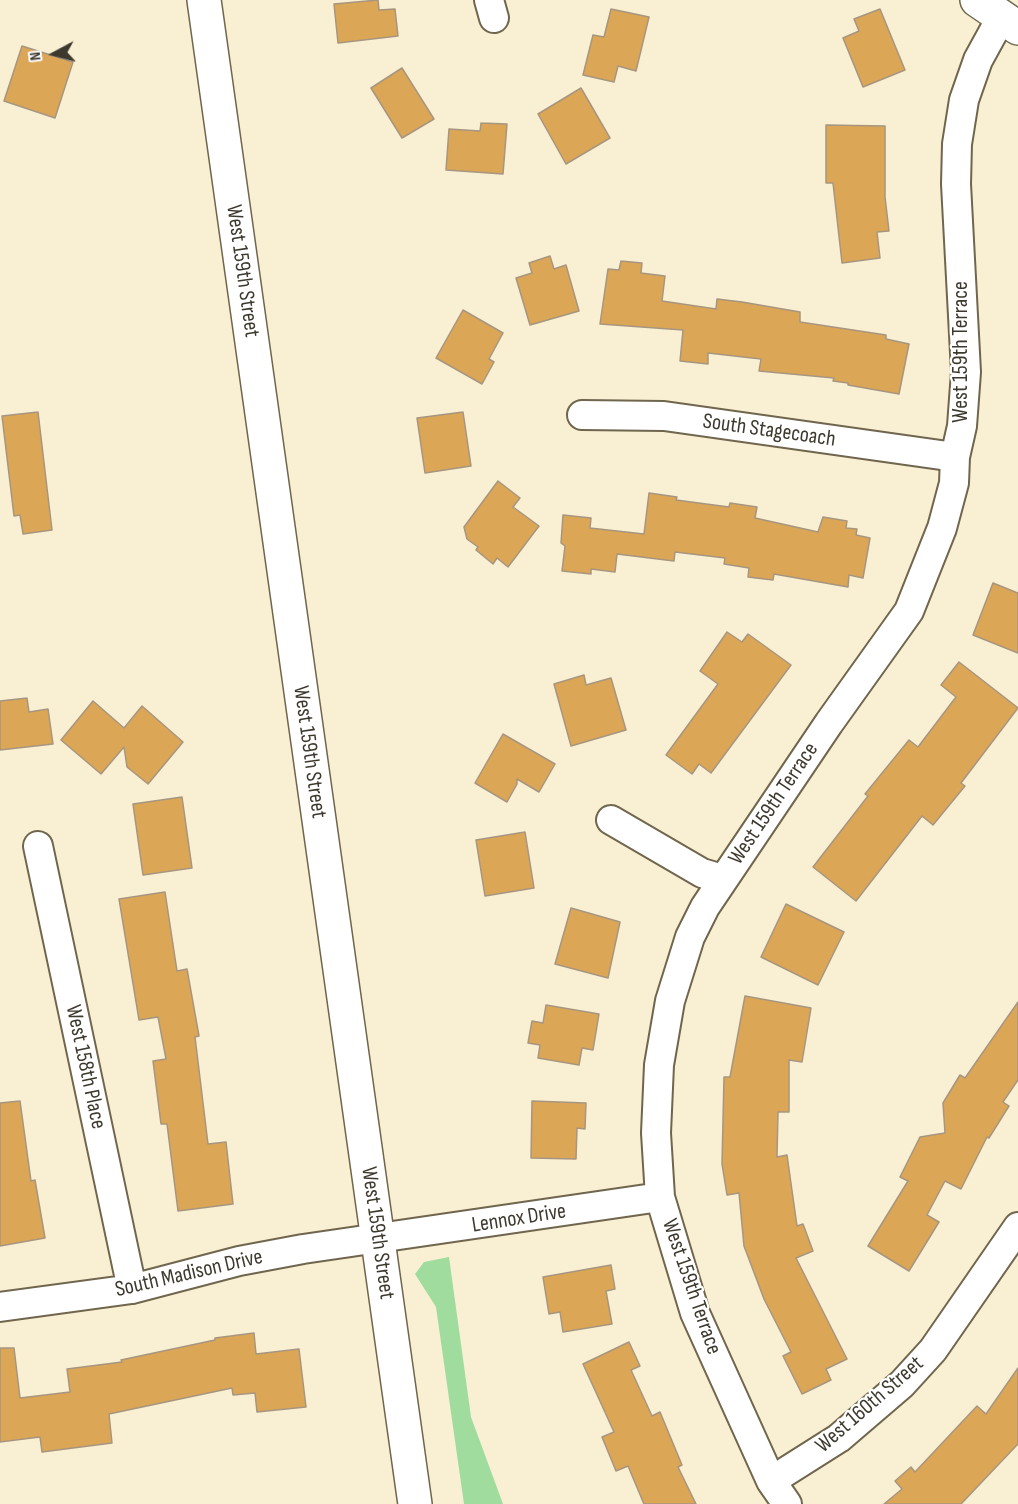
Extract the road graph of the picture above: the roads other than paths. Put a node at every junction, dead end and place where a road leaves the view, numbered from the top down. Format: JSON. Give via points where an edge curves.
{"nodes":[{"id":1,"x":204,"y":0,"type":"edge"},
{"id":2,"x":999,"y":15,"type":"edge"},
{"id":3,"x":582,"y":415,"type":"dead end"},
{"id":4,"x":955,"y":457,"type":"junction"},
{"id":5,"x":611,"y":820,"type":"dead end"},
{"id":6,"x":38,"y":846,"type":"dead end"},
{"id":7,"x":722,"y":879,"type":"junction"},
{"id":8,"x":660,"y":1197,"type":"junction"},
{"id":9,"x":1018,"y":1227,"type":"edge"},
{"id":10,"x":378,"y":1240,"type":"junction"},
{"id":11,"x":132,"y":1289,"type":"junction"},
{"id":12,"x":0,"y":1307,"type":"edge"},
{"id":13,"x":771,"y":1481,"type":"junction"},
{"id":14,"x":415,"y":1504,"type":"edge"},
{"id":15,"x":787,"y":1504,"type":"edge"}],
"edges":[{"from":1,"to":10,"type":"main road","name":"West 159th Street"},
{"from":2,"to":4,"type":"street","name":"West 159th Terrace","via":[[964,100],[957,144],[966,372]]},
{"from":3,"to":4,"type":"street","name":"South Stagecoach","via":[[664,416]]},
{"from":4,"to":7,"type":"street","name":"West 159th Terrace","via":[[954,483],[942,528],[909,611]]},
{"from":5,"to":7,"type":"street","name":"West 159th Terrace","via":[[702,873]]},
{"from":6,"to":11,"type":"street","name":"West 158th Place"},
{"from":7,"to":8,"type":"street","name":"West 159th Terrace","via":[[690,937],[670,1001],[658,1065],[656,1133]]},
{"from":8,"to":10,"type":"street","name":"Lennox Drive"},
{"from":8,"to":13,"type":"street","name":"West 159th Terrace","via":[[695,1313]]},
{"from":9,"to":13,"type":"street","name":"West 160th Street","via":[[933,1350],[902,1384],[839,1438]]},
{"from":10,"to":11,"type":"street","name":"South Madison Drive","via":[[239,1261]]},
{"from":10,"to":14,"type":"main road","name":"West 159th Street"},
{"from":11,"to":12,"type":"street","name":"South Madison Drive"},
{"from":13,"to":15,"type":"street","name":"West 159th Terrace"}]}
